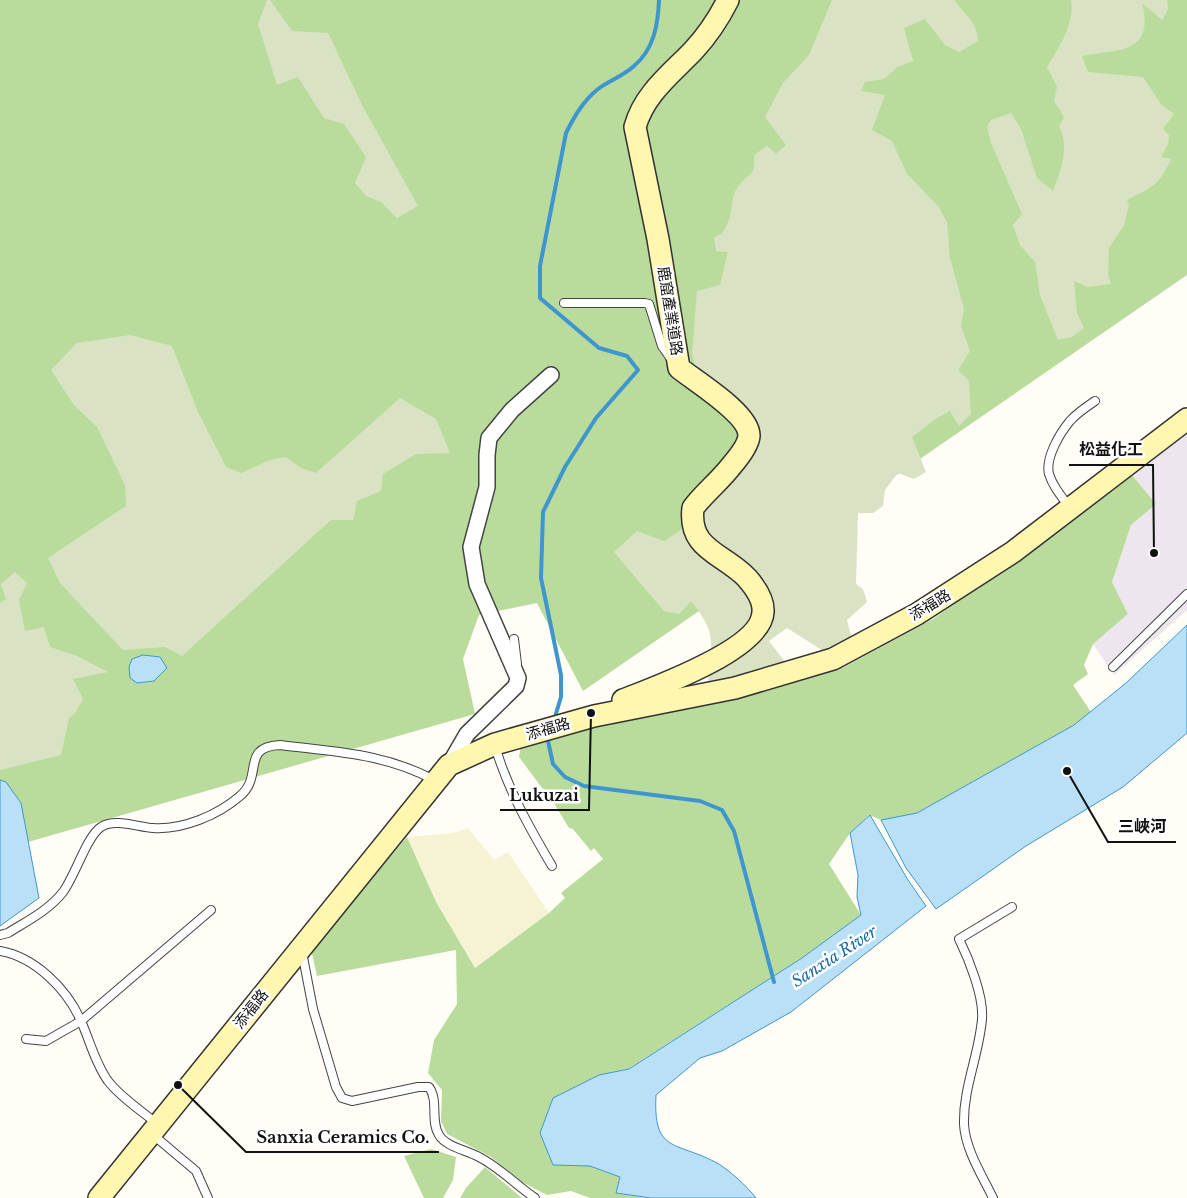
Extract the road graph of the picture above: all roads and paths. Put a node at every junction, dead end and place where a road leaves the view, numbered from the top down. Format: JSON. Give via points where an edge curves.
{"nodes":[{"id":1,"x":728,"y":0,"type":"edge"},
{"id":2,"x":564,"y":304,"type":"dead end"},
{"id":3,"x":678,"y":368,"type":"junction"},
{"id":4,"x":551,"y":375,"type":"dead end"},
{"id":5,"x":1095,"y":402,"type":"dead end"},
{"id":6,"x":1187,"y":420,"type":"edge"},
{"id":7,"x":1071,"y":509,"type":"junction"},
{"id":8,"x":1187,"y":594,"type":"edge"},
{"id":9,"x":514,"y":639,"type":"dead end"},
{"id":10,"x":1113,"y":668,"type":"dead end"},
{"id":11,"x":518,"y":678,"type":"junction"},
{"id":12,"x":594,"y":716,"type":"junction"},
{"id":13,"x":495,"y":744,"type":"junction"},
{"id":14,"x":449,"y":765,"type":"junction"},
{"id":15,"x":435,"y":781,"type":"junction"},
{"id":16,"x":552,"y":866,"type":"dead end"},
{"id":17,"x":1012,"y":907,"type":"dead end"},
{"id":18,"x":211,"y":910,"type":"dead end"},
{"id":19,"x":0,"y":935,"type":"edge"},
{"id":20,"x":301,"y":947,"type":"junction"},
{"id":21,"x":0,"y":951,"type":"edge"},
{"id":22,"x":81,"y":1021,"type":"junction"},
{"id":23,"x":26,"y":1039,"type":"dead end"},
{"id":24,"x":154,"y":1129,"type":"junction"},
{"id":25,"x":99,"y":1198,"type":"edge"},
{"id":26,"x":208,"y":1198,"type":"edge"},
{"id":27,"x":535,"y":1198,"type":"edge"},
{"id":28,"x":993,"y":1198,"type":"edge"}],
"edges":[{"from":1,"to":3,"type":"street","name":"鹿窟產業道路","via":[[694,50],[649,98],[639,114],[636,127]]},
{"from":2,"to":3,"type":"lane","via":[[650,304],[662,346]]},
{"from":3,"to":12,"type":"street","name":"鹿窟產業道路","via":[[739,415],[748,430],[749,438],[732,466],[693,508],[692,524],[698,539],[756,590],[763,612],[752,634],[739,645],[708,664],[622,700]]},
{"from":4,"to":11,"type":"street","via":[[512,410],[489,438],[487,486],[471,547],[477,584]]},
{"from":5,"to":7,"type":"lane","via":[[1070,421],[1048,464],[1054,485]]},
{"from":6,"to":7,"type":"street","name":"添福路"},
{"from":7,"to":12,"type":"street","name":"添福路","via":[[1013,552],[917,614],[834,659],[735,688]]},
{"from":8,"to":10,"type":"lane"},
{"from":9,"to":11,"type":"lane"},
{"from":11,"to":14,"type":"street","via":[[516,686],[467,734]]},
{"from":12,"to":13,"type":"street","name":"添福路"},
{"from":13,"to":14,"type":"street","name":"添福路"},
{"from":13,"to":16,"type":"lane","via":[[523,816]]},
{"from":14,"to":15,"type":"street","name":"添福路"},
{"from":15,"to":19,"type":"lane","via":[[416,770],[364,754],[267,746],[258,752],[252,778],[240,796],[198,820],[178,827],[102,826],[94,833],[76,871],[54,902]]},
{"from":15,"to":20,"type":"street","name":"添福路"},
{"from":17,"to":28,"type":"lane","via":[[959,939],[973,967],[982,1018],[966,1091],[964,1125],[979,1174]]},
{"from":18,"to":22,"type":"lane"},
{"from":20,"to":24,"type":"street","name":"添福路"},
{"from":20,"to":27,"type":"lane","via":[[314,1009],[342,1098],[352,1101],[429,1087],[433,1095],[434,1122],[440,1137],[481,1157]]},
{"from":21,"to":22,"type":"lane","via":[[14,953],[44,974],[68,998]]},
{"from":22,"to":23,"type":"lane","via":[[46,1041]]},
{"from":22,"to":24,"type":"lane","via":[[109,1082]]},
{"from":24,"to":25,"type":"street","name":"添福路"},
{"from":24,"to":26,"type":"lane","via":[[196,1171]]}]}
